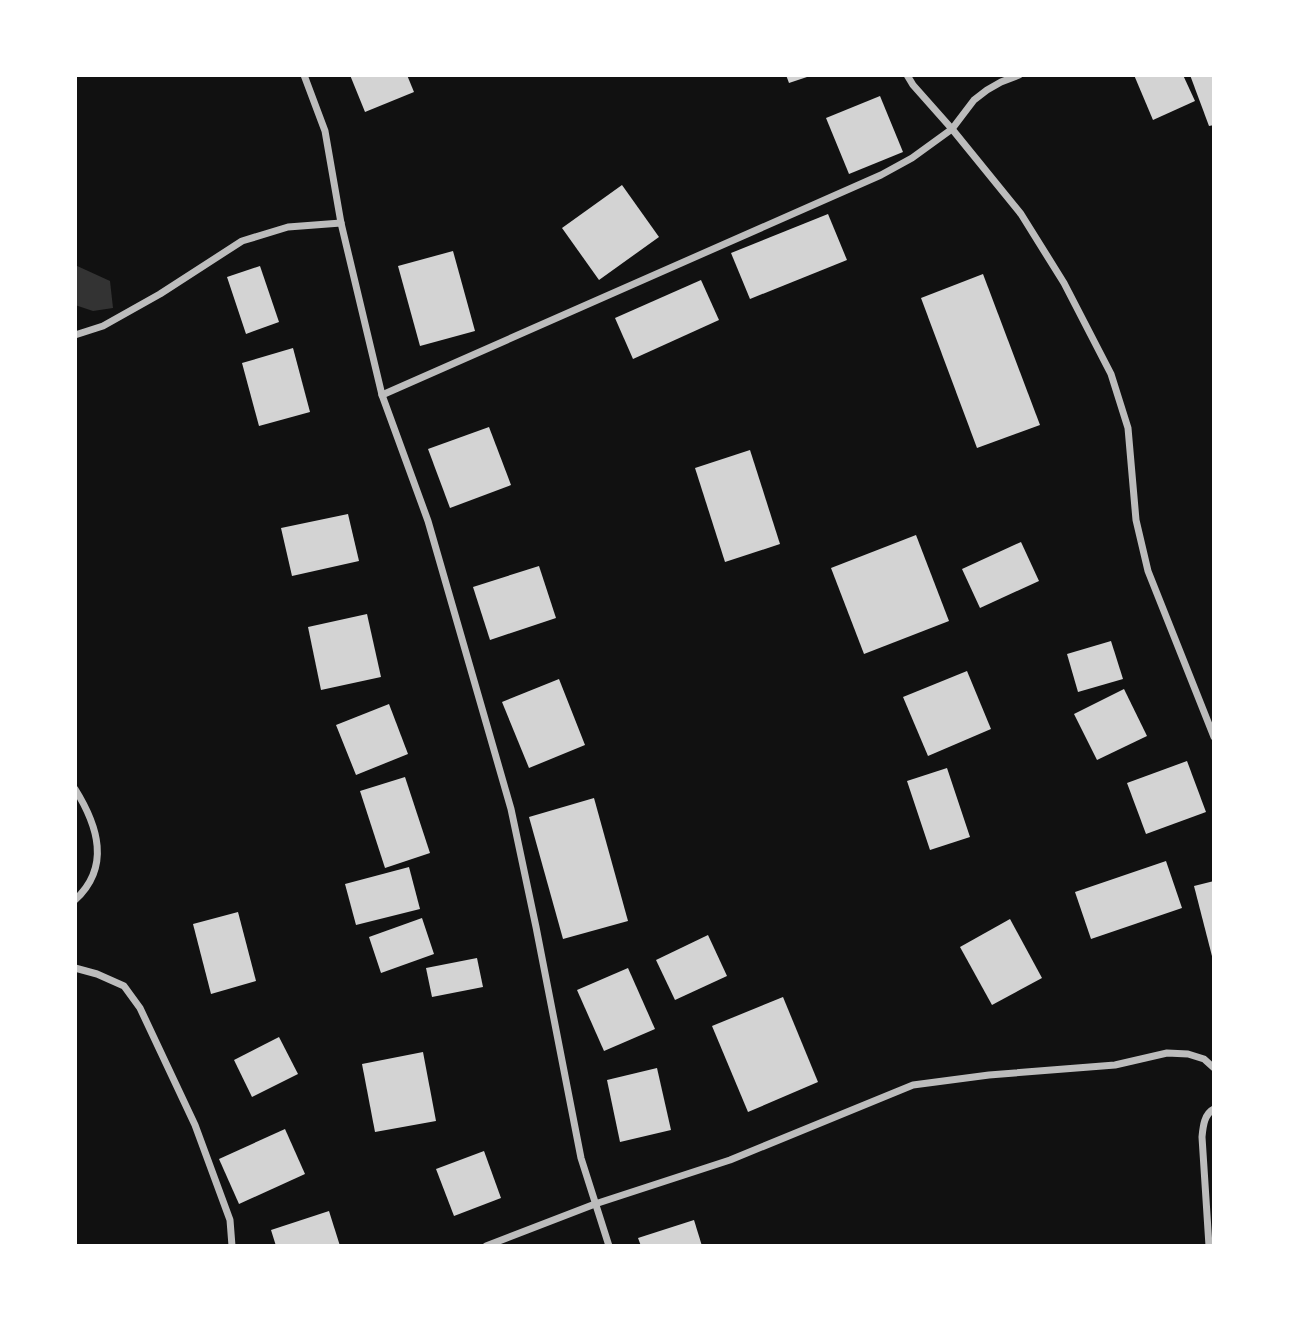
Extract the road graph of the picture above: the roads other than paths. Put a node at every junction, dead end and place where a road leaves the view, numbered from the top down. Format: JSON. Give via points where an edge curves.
{"nodes":[{"id":1,"x":304,"y":75,"type":"edge"},
{"id":2,"x":906,"y":75,"type":"edge"},
{"id":3,"x":1019,"y":75,"type":"edge"},
{"id":4,"x":952,"y":129,"type":"junction"},
{"id":5,"x":341,"y":223,"type":"junction"},
{"id":6,"x":75,"y":335,"type":"edge"},
{"id":7,"x":382,"y":395,"type":"junction"},
{"id":8,"x":1214,"y":737,"type":"edge"},
{"id":9,"x":75,"y":789,"type":"edge"},
{"id":10,"x":75,"y":900,"type":"edge"},
{"id":11,"x":75,"y":968,"type":"edge"},
{"id":12,"x":1214,"y":1068,"type":"edge"},
{"id":13,"x":1214,"y":1109,"type":"edge"},
{"id":14,"x":595,"y":1204,"type":"junction"},
{"id":15,"x":232,"y":1246,"type":"edge"},
{"id":16,"x":486,"y":1246,"type":"edge"},
{"id":17,"x":609,"y":1246,"type":"edge"},
{"id":18,"x":1209,"y":1246,"type":"edge"}],
"edges":[{"from":1,"to":5,"type":"street","via":[[325,131]]},
{"from":2,"to":4,"type":"street"},
{"from":3,"to":4,"type":"street","via":[[974,100]]},
{"from":4,"to":7,"type":"street","via":[[881,175]]},
{"from":4,"to":8,"type":"street","via":[[1021,214],[1064,283],[1111,374],[1128,428],[1136,520],[1149,571]]},
{"from":5,"to":6,"type":"street","via":[[288,227],[242,242],[103,326]]},
{"from":5,"to":7,"type":"street"},
{"from":7,"to":14,"type":"street","via":[[428,521],[512,809],[581,1158]]},
{"from":9,"to":10,"type":"street","via":[[87,808],[98,848],[96,872]]},
{"from":11,"to":15,"type":"street","via":[[124,986],[141,1008],[221,1192]]},
{"from":12,"to":14,"type":"street","via":[[1204,1059],[1167,1053],[1115,1065],[913,1085],[730,1160]]},
{"from":13,"to":18,"type":"street","via":[[1209,1111],[1202,1137]]},
{"from":14,"to":16,"type":"street"},
{"from":14,"to":17,"type":"street"}]}
